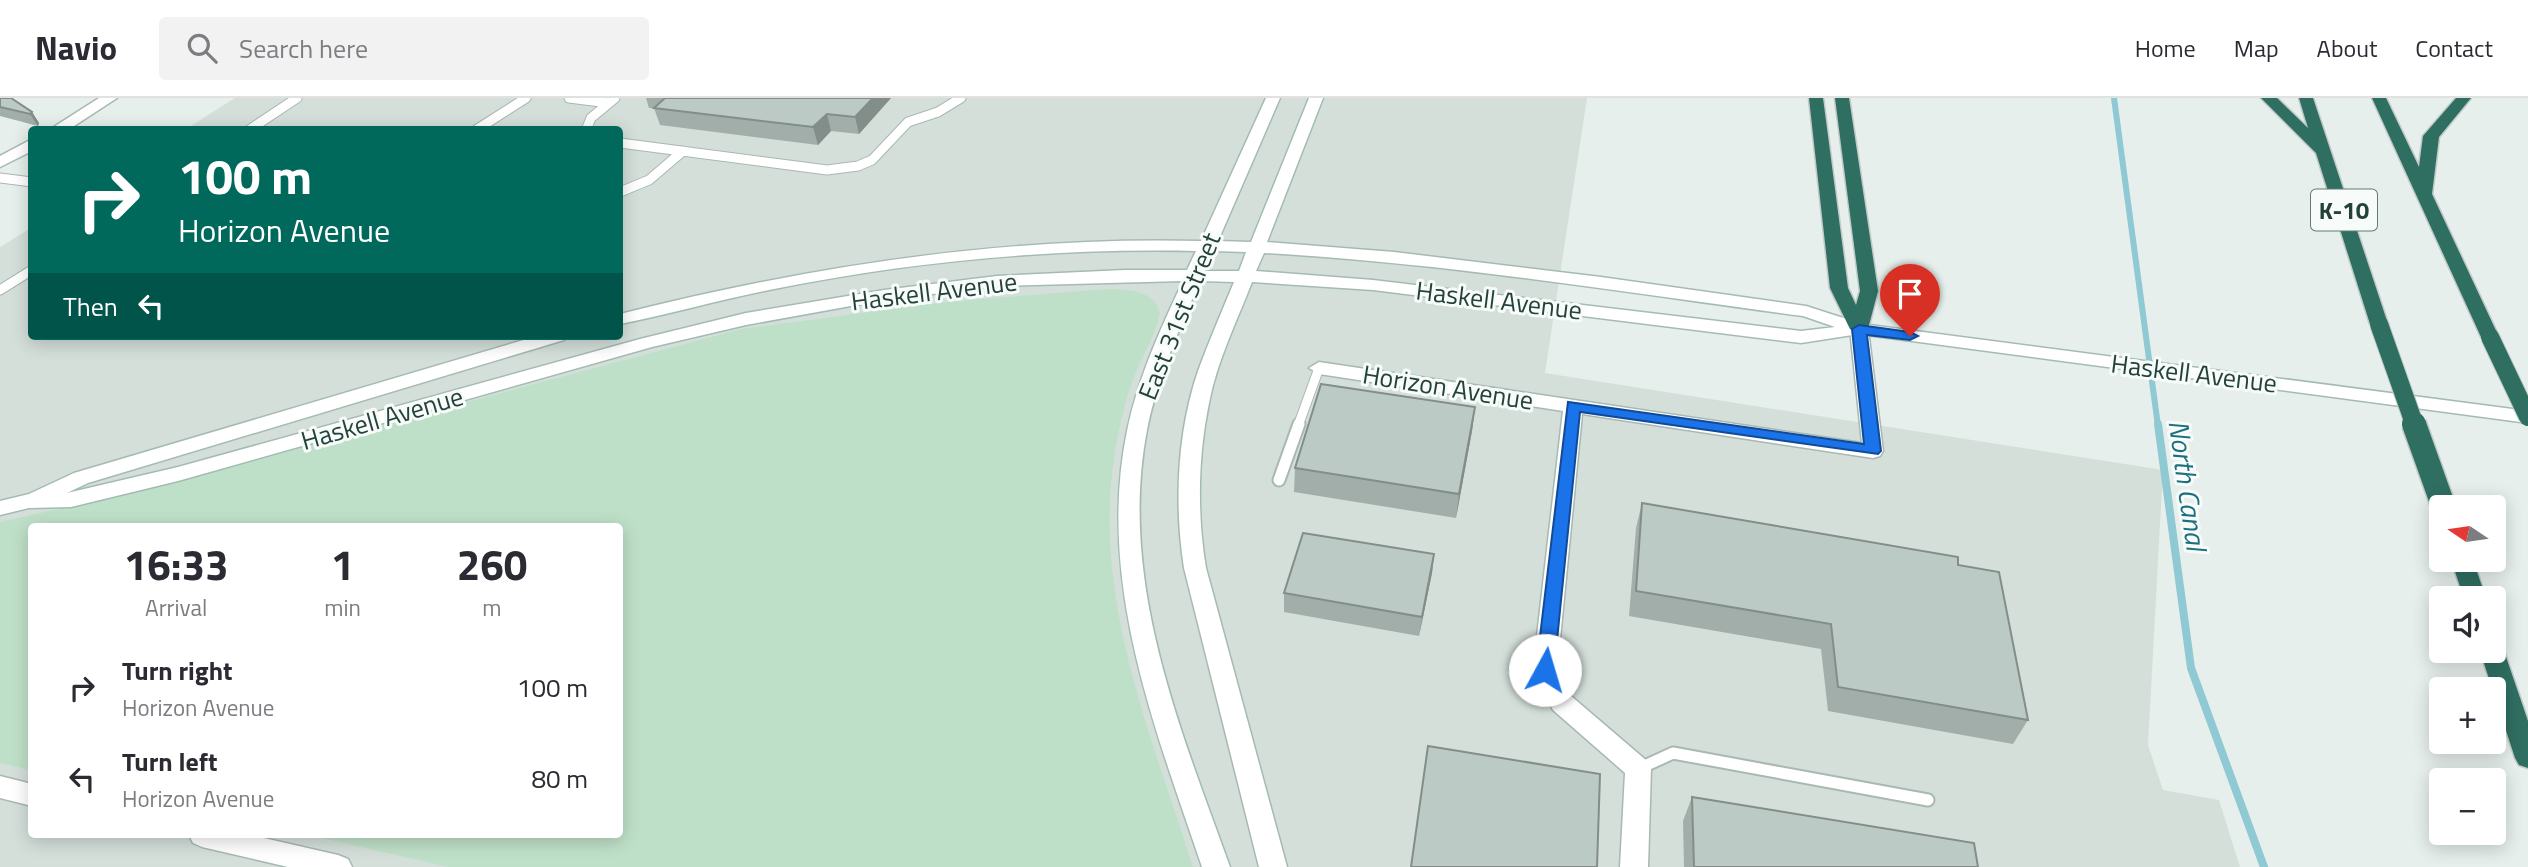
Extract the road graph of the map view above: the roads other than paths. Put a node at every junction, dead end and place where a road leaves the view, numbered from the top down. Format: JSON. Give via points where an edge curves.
{"nodes":[{"id":1,"x":106,"y":98,"type":"edge"},
{"id":2,"x":297,"y":98,"type":"edge"},
{"id":3,"x":526,"y":98,"type":"edge"},
{"id":4,"x":569,"y":98,"type":"edge"},
{"id":5,"x":961,"y":98,"type":"edge"},
{"id":6,"x":1273,"y":98,"type":"edge"},
{"id":7,"x":1316,"y":98,"type":"edge"},
{"id":8,"x":1816,"y":98,"type":"edge"},
{"id":9,"x":1842,"y":98,"type":"edge"},
{"id":10,"x":2268,"y":98,"type":"edge"},
{"id":11,"x":2306,"y":98,"type":"edge"},
{"id":12,"x":2379,"y":98,"type":"edge"},
{"id":13,"x":2464,"y":98,"type":"edge"},
{"id":14,"x":612,"y":101,"type":"edge"},
{"id":15,"x":62,"y":126,"type":"edge"},
{"id":16,"x":255,"y":126,"type":"edge"},
{"id":17,"x":484,"y":126,"type":"edge"},
{"id":18,"x":588,"y":126,"type":"edge"},
{"id":19,"x":623,"y":142,"type":"edge"},
{"id":20,"x":28,"y":146,"type":"edge"},
{"id":21,"x":683,"y":151,"type":"junction"},
{"id":22,"x":2327,"y":156,"type":"junction"},
{"id":23,"x":0,"y":162,"type":"edge"},
{"id":24,"x":0,"y":178,"type":"edge"},
{"id":25,"x":28,"y":182,"type":"edge"},
{"id":26,"x":623,"y":191,"type":"edge"},
{"id":27,"x":2423,"y":199,"type":"junction"},
{"id":28,"x":1207,"y":246,"type":"junction"},
{"id":29,"x":1257,"y":247,"type":"junction"},
{"id":30,"x":28,"y":272,"type":"edge"},
{"id":31,"x":1195,"y":274,"type":"junction"},
{"id":32,"x":1246,"y":276,"type":"junction"},
{"id":33,"x":0,"y":290,"type":"edge"},
{"id":34,"x":623,"y":318,"type":"edge"},
{"id":35,"x":1859,"y":329,"type":"junction"},
{"id":36,"x":544,"y":340,"type":"edge"},
{"id":37,"x":1319,"y":368,"type":"joint"},
{"id":38,"x":1573,"y":406,"type":"junction"},
{"id":39,"x":2528,"y":417,"type":"edge"},
{"id":40,"x":1279,"y":481,"type":"dead end"},
{"id":41,"x":2439,"y":495,"type":"edge"},
{"id":42,"x":29,"y":501,"type":"junction"},
{"id":43,"x":0,"y":508,"type":"edge"},
{"id":44,"x":2496,"y":663,"type":"edge"},
{"id":45,"x":2528,"y":758,"type":"edge"},
{"id":46,"x":1638,"y":769,"type":"junction"},
{"id":47,"x":0,"y":787,"type":"edge"},
{"id":48,"x":28,"y":794,"type":"edge"},
{"id":49,"x":1928,"y":800,"type":"dead end"},
{"id":50,"x":215,"y":838,"type":"edge"},
{"id":51,"x":338,"y":867,"type":"edge"},
{"id":52,"x":1216,"y":867,"type":"edge"},
{"id":53,"x":1273,"y":867,"type":"edge"},
{"id":54,"x":1634,"y":867,"type":"edge"}],
"edges":[{"from":1,"to":15,"type":"main road"},
{"from":2,"to":16,"type":"lane"},
{"from":3,"to":17,"type":"lane"},
{"from":4,"to":14,"type":"lane"},
{"from":5,"to":21,"type":"lane","via":[[908,122],[872,160],[842,169]]},
{"from":6,"to":28,"type":"main road","name":"East 31st Street"},
{"from":7,"to":29,"type":"main road","name":"East 31st Street"},
{"from":8,"to":35,"type":"highway","via":[[1839,288]]},
{"from":9,"to":35,"type":"highway","via":[[1869,291]]},
{"from":10,"to":22,"type":"highway"},
{"from":11,"to":22,"type":"highway","number":"K-10"},
{"from":12,"to":27,"type":"highway","number":"K-10"},
{"from":13,"to":27,"type":"highway","via":[[2431,136]]},
{"from":14,"to":18,"type":"lane"},
{"from":19,"to":21,"type":"lane"},
{"from":20,"to":23,"type":"main road"},
{"from":21,"to":26,"type":"lane","via":[[640,186]]},
{"from":22,"to":41,"type":"highway","number":"K-10","bridge":true,"via":[[2379,324]]},
{"from":24,"to":25,"type":"lane"},
{"from":27,"to":39,"type":"highway","number":"K-10","bridge":true},
{"from":28,"to":29,"type":"main road","name":"Haskell Avenue"},
{"from":28,"to":31,"type":"main road","name":"East 31st Street"},
{"from":28,"to":34,"type":"main road","name":"Haskell Avenue","via":[[1046,249],[908,262],[784,282]]},
{"from":29,"to":32,"type":"main road","name":"East 31st Street"},
{"from":29,"to":35,"type":"main road","name":"Haskell Avenue","via":[[1396,258],[1806,311]]},
{"from":30,"to":33,"type":"lane"},
{"from":31,"to":32,"type":"main road","name":"Haskell Avenue"},
{"from":31,"to":42,"type":"main road","name":"Haskell Avenue","via":[[997,282],[789,310],[647,343],[178,474],[71,500]]},
{"from":31,"to":52,"type":"main road","name":"East 31st Street","via":[[1142,404],[1129,474],[1128,527],[1130,575],[1141,630],[1168,727]]},
{"from":32,"to":35,"type":"main road","name":"Haskell Avenue","via":[[1373,285],[1801,337]]},
{"from":32,"to":53,"type":"main road","name":"East 31st Street","via":[[1199,403],[1190,460],[1189,531],[1211,636]]},
{"from":35,"to":38,"type":"main road","name":"Horizon Avenue","via":[[1873,451]]},
{"from":35,"to":39,"type":"main road","name":"Haskell Avenue"},
{"from":36,"to":42,"type":"main road","name":"Haskell Avenue","via":[[81,478]]},
{"from":37,"to":38,"type":"main road","name":"Horizon Avenue"},
{"from":37,"to":40,"type":"lane"},
{"from":38,"to":46,"type":"main road","via":[[1545,670],[1562,703]]},
{"from":42,"to":43,"type":"main road","name":"Haskell Avenue"},
{"from":44,"to":45,"type":"highway"},
{"from":46,"to":49,"type":"lane","via":[[1674,753]]},
{"from":46,"to":54,"type":"main road"},
{"from":47,"to":48,"type":"main road"},
{"from":50,"to":51,"type":"main road"}]}
